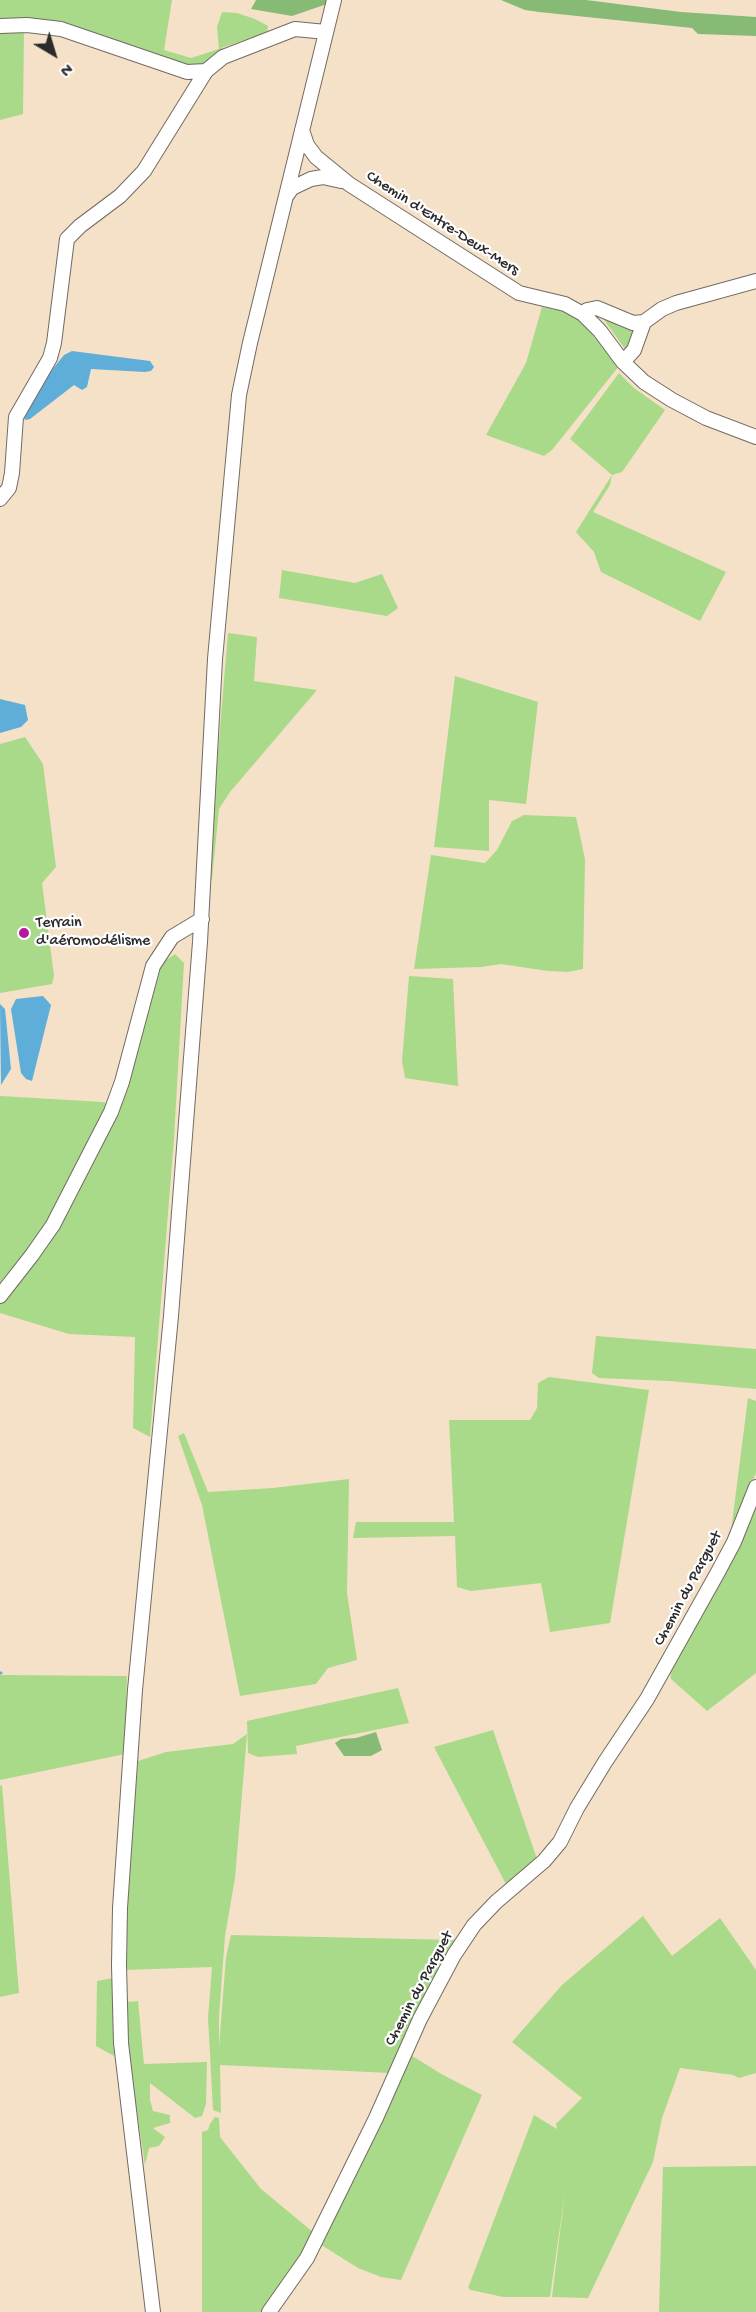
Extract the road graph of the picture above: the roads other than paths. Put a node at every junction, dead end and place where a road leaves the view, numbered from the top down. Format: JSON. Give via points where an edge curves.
{"nodes":[{"id":1,"x":334,"y":0,"type":"edge"},
{"id":2,"x":0,"y":26,"type":"edge"},
{"id":3,"x":326,"y":32,"type":"junction"},
{"id":4,"x":206,"y":71,"type":"junction"},
{"id":5,"x":302,"y":130,"type":"junction"},
{"id":6,"x":294,"y":164,"type":"junction"},
{"id":7,"x":330,"y":169,"type":"junction"},
{"id":8,"x":317,"y":178,"type":"junction"},
{"id":9,"x":349,"y":184,"type":"junction"},
{"id":10,"x":287,"y":195,"type":"junction"},
{"id":11,"x":756,"y":282,"type":"edge"},
{"id":12,"x":583,"y":314,"type":"junction"},
{"id":13,"x":644,"y":322,"type":"junction"},
{"id":14,"x":623,"y":362,"type":"junction"},
{"id":15,"x":756,"y":437,"type":"edge"},
{"id":16,"x":0,"y":499,"type":"edge"},
{"id":17,"x":202,"y":919,"type":"junction"},
{"id":18,"x":0,"y":1296,"type":"edge"},
{"id":19,"x":756,"y":1487,"type":"edge"},
{"id":20,"x":153,"y":2312,"type":"edge"},
{"id":21,"x":269,"y":2312,"type":"edge"}],
"edges":[{"from":1,"to":3,"type":"street"},
{"from":2,"to":4,"type":"street","via":[[61,29],[187,72]]},
{"from":3,"to":4,"type":"street","via":[[295,29],[223,57]]},
{"from":3,"to":5,"type":"street"},
{"from":4,"to":16,"type":"street","via":[[144,171],[67,239],[54,343],[50,358],[16,417],[12,473],[9,488]]},
{"from":5,"to":6,"type":"street"},
{"from":5,"to":7,"type":"street","name":"Chemin d'Entre-Deux-Mers","via":[[307,145]]},
{"from":6,"to":7,"type":"street","name":"Chemin d'Entre-Deux-Mers","via":[[303,160]]},
{"from":6,"to":8,"type":"street","name":"Chemin d'Entre-Deux-Mers","via":[[304,176]]},
{"from":6,"to":10,"type":"street"},
{"from":7,"to":9,"type":"street","name":"Chemin d'Entre-Deux-Mers"},
{"from":8,"to":9,"type":"street","name":"Chemin d'Entre-Deux-Mers","via":[[334,178]]},
{"from":8,"to":10,"type":"street","via":[[302,182]]},
{"from":9,"to":12,"type":"street","name":"Chemin d'Entre-Deux-Mers","via":[[519,293],[565,304]]},
{"from":10,"to":17,"type":"street","via":[[239,395],[215,659]]},
{"from":11,"to":13,"type":"street","via":[[676,303]]},
{"from":12,"to":13,"type":"street","via":[[597,308],[633,323]]},
{"from":12,"to":14,"type":"street","name":"Chemin d'Entre-Deux-Mers"},
{"from":13,"to":14,"type":"street","via":[[634,350]]},
{"from":14,"to":15,"type":"street","name":"Chemin d'Entre-Deux-Mers","via":[[672,400]]},
{"from":17,"to":18,"type":"street","via":[[172,938],[153,966],[111,1112],[53,1225]]},
{"from":17,"to":20,"type":"street","via":[[120,1908],[121,2043]]},
{"from":19,"to":21,"type":"street","name":"Chemin du Parguet","via":[[718,1572],[560,1842],[474,1925],[454,1955],[307,2258]]}]}
